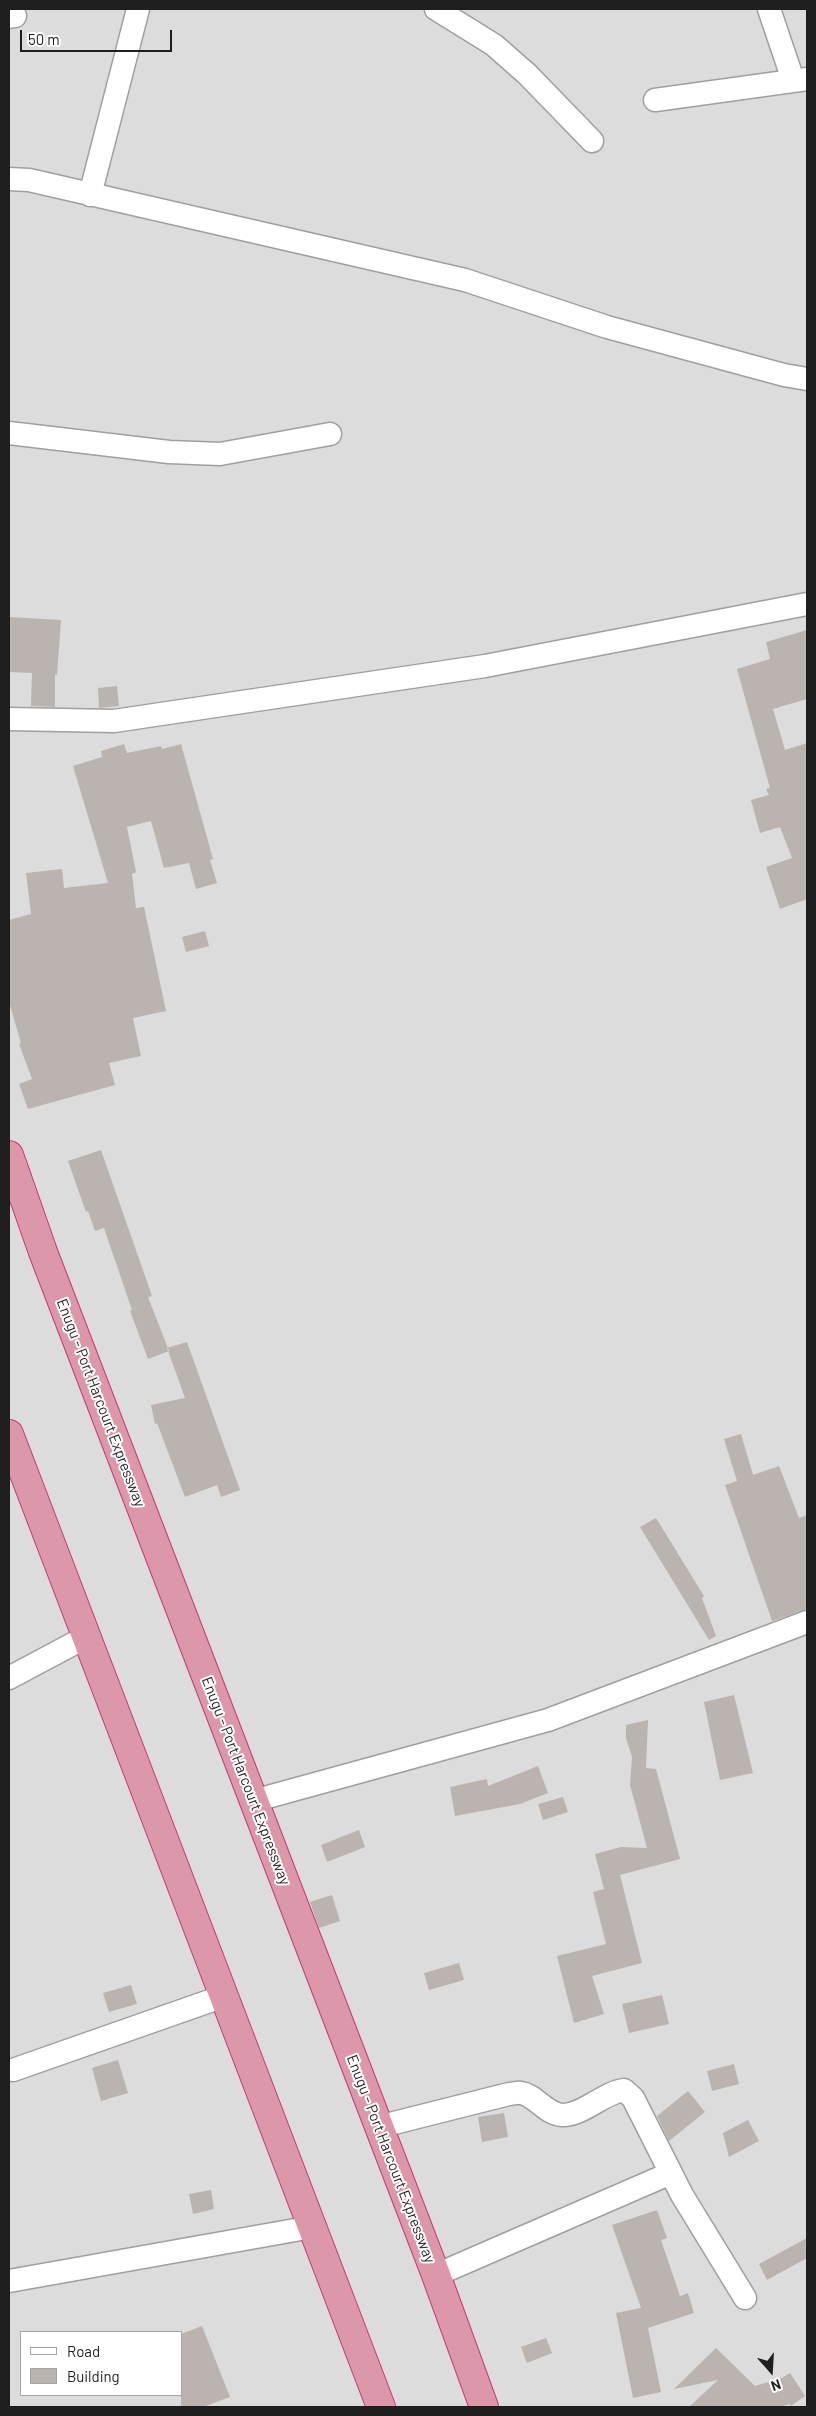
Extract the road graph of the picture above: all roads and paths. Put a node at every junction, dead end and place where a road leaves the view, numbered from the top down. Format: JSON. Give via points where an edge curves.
{"nodes":[{"id":1,"x":138,"y":9,"type":"edge"},
{"id":2,"x":436,"y":9,"type":"edge"},
{"id":3,"x":769,"y":9,"type":"edge"},
{"id":4,"x":800,"y":79,"type":"edge"},
{"id":5,"x":656,"y":100,"type":"dead end"},
{"id":6,"x":592,"y":141,"type":"dead end"},
{"id":7,"x":9,"y":180,"type":"edge"},
{"id":8,"x":90,"y":194,"type":"junction"},
{"id":9,"x":807,"y":379,"type":"edge"},
{"id":10,"x":9,"y":433,"type":"edge"},
{"id":11,"x":330,"y":434,"type":"dead end"},
{"id":12,"x":807,"y":604,"type":"edge"},
{"id":13,"x":9,"y":719,"type":"edge"},
{"id":14,"x":9,"y":1154,"type":"edge"},
{"id":15,"x":9,"y":1434,"type":"edge"},
{"id":16,"x":807,"y":1622,"type":"edge"},
{"id":17,"x":86,"y":1637,"type":"junction"},
{"id":18,"x":9,"y":1678,"type":"edge"},
{"id":19,"x":253,"y":1801,"type":"junction"},
{"id":20,"x":224,"y":1996,"type":"junction"},
{"id":21,"x":13,"y":2070,"type":"dead end"},
{"id":22,"x":378,"y":2127,"type":"junction"},
{"id":23,"x":671,"y":2173,"type":"junction"},
{"id":24,"x":312,"y":2228,"type":"junction"},
{"id":25,"x":436,"y":2275,"type":"junction"},
{"id":26,"x":9,"y":2281,"type":"edge"},
{"id":27,"x":745,"y":2298,"type":"dead end"},
{"id":28,"x":381,"y":2407,"type":"edge"},
{"id":29,"x":484,"y":2407,"type":"edge"}],
"edges":[{"from":1,"to":8,"type":"street"},
{"from":2,"to":6,"type":"street","via":[[494,45],[528,74]]},
{"from":3,"to":4,"type":"street"},
{"from":4,"to":5,"type":"street"},
{"from":7,"to":8,"type":"street","via":[[29,180]]},
{"from":8,"to":9,"type":"street","via":[[465,280],[607,327]]},
{"from":10,"to":11,"type":"street","via":[[169,452],[220,454]]},
{"from":12,"to":13,"type":"street","via":[[485,666],[114,721]]},
{"from":14,"to":19,"type":"highway","name":"Enugu - Port Harcourt Expressway","via":[[47,1262]]},
{"from":15,"to":17,"type":"highway"},
{"from":16,"to":19,"type":"street","via":[[548,1720]]},
{"from":17,"to":18,"type":"street"},
{"from":17,"to":20,"type":"highway"},
{"from":19,"to":22,"type":"highway","name":"Enugu - Port Harcourt Expressway"},
{"from":20,"to":21,"type":"street"},
{"from":20,"to":24,"type":"highway"},
{"from":22,"to":23,"type":"street","via":[[522,2093],[550,2112],[563,2115],[624,2090],[633,2098]]},
{"from":22,"to":25,"type":"highway","name":"Enugu - Port Harcourt Expressway"},
{"from":23,"to":25,"type":"street"},
{"from":23,"to":27,"type":"street"},
{"from":24,"to":26,"type":"street"},
{"from":24,"to":28,"type":"highway"},
{"from":25,"to":29,"type":"highway","name":"Enugu - Port Harcourt Expressway"}]}
